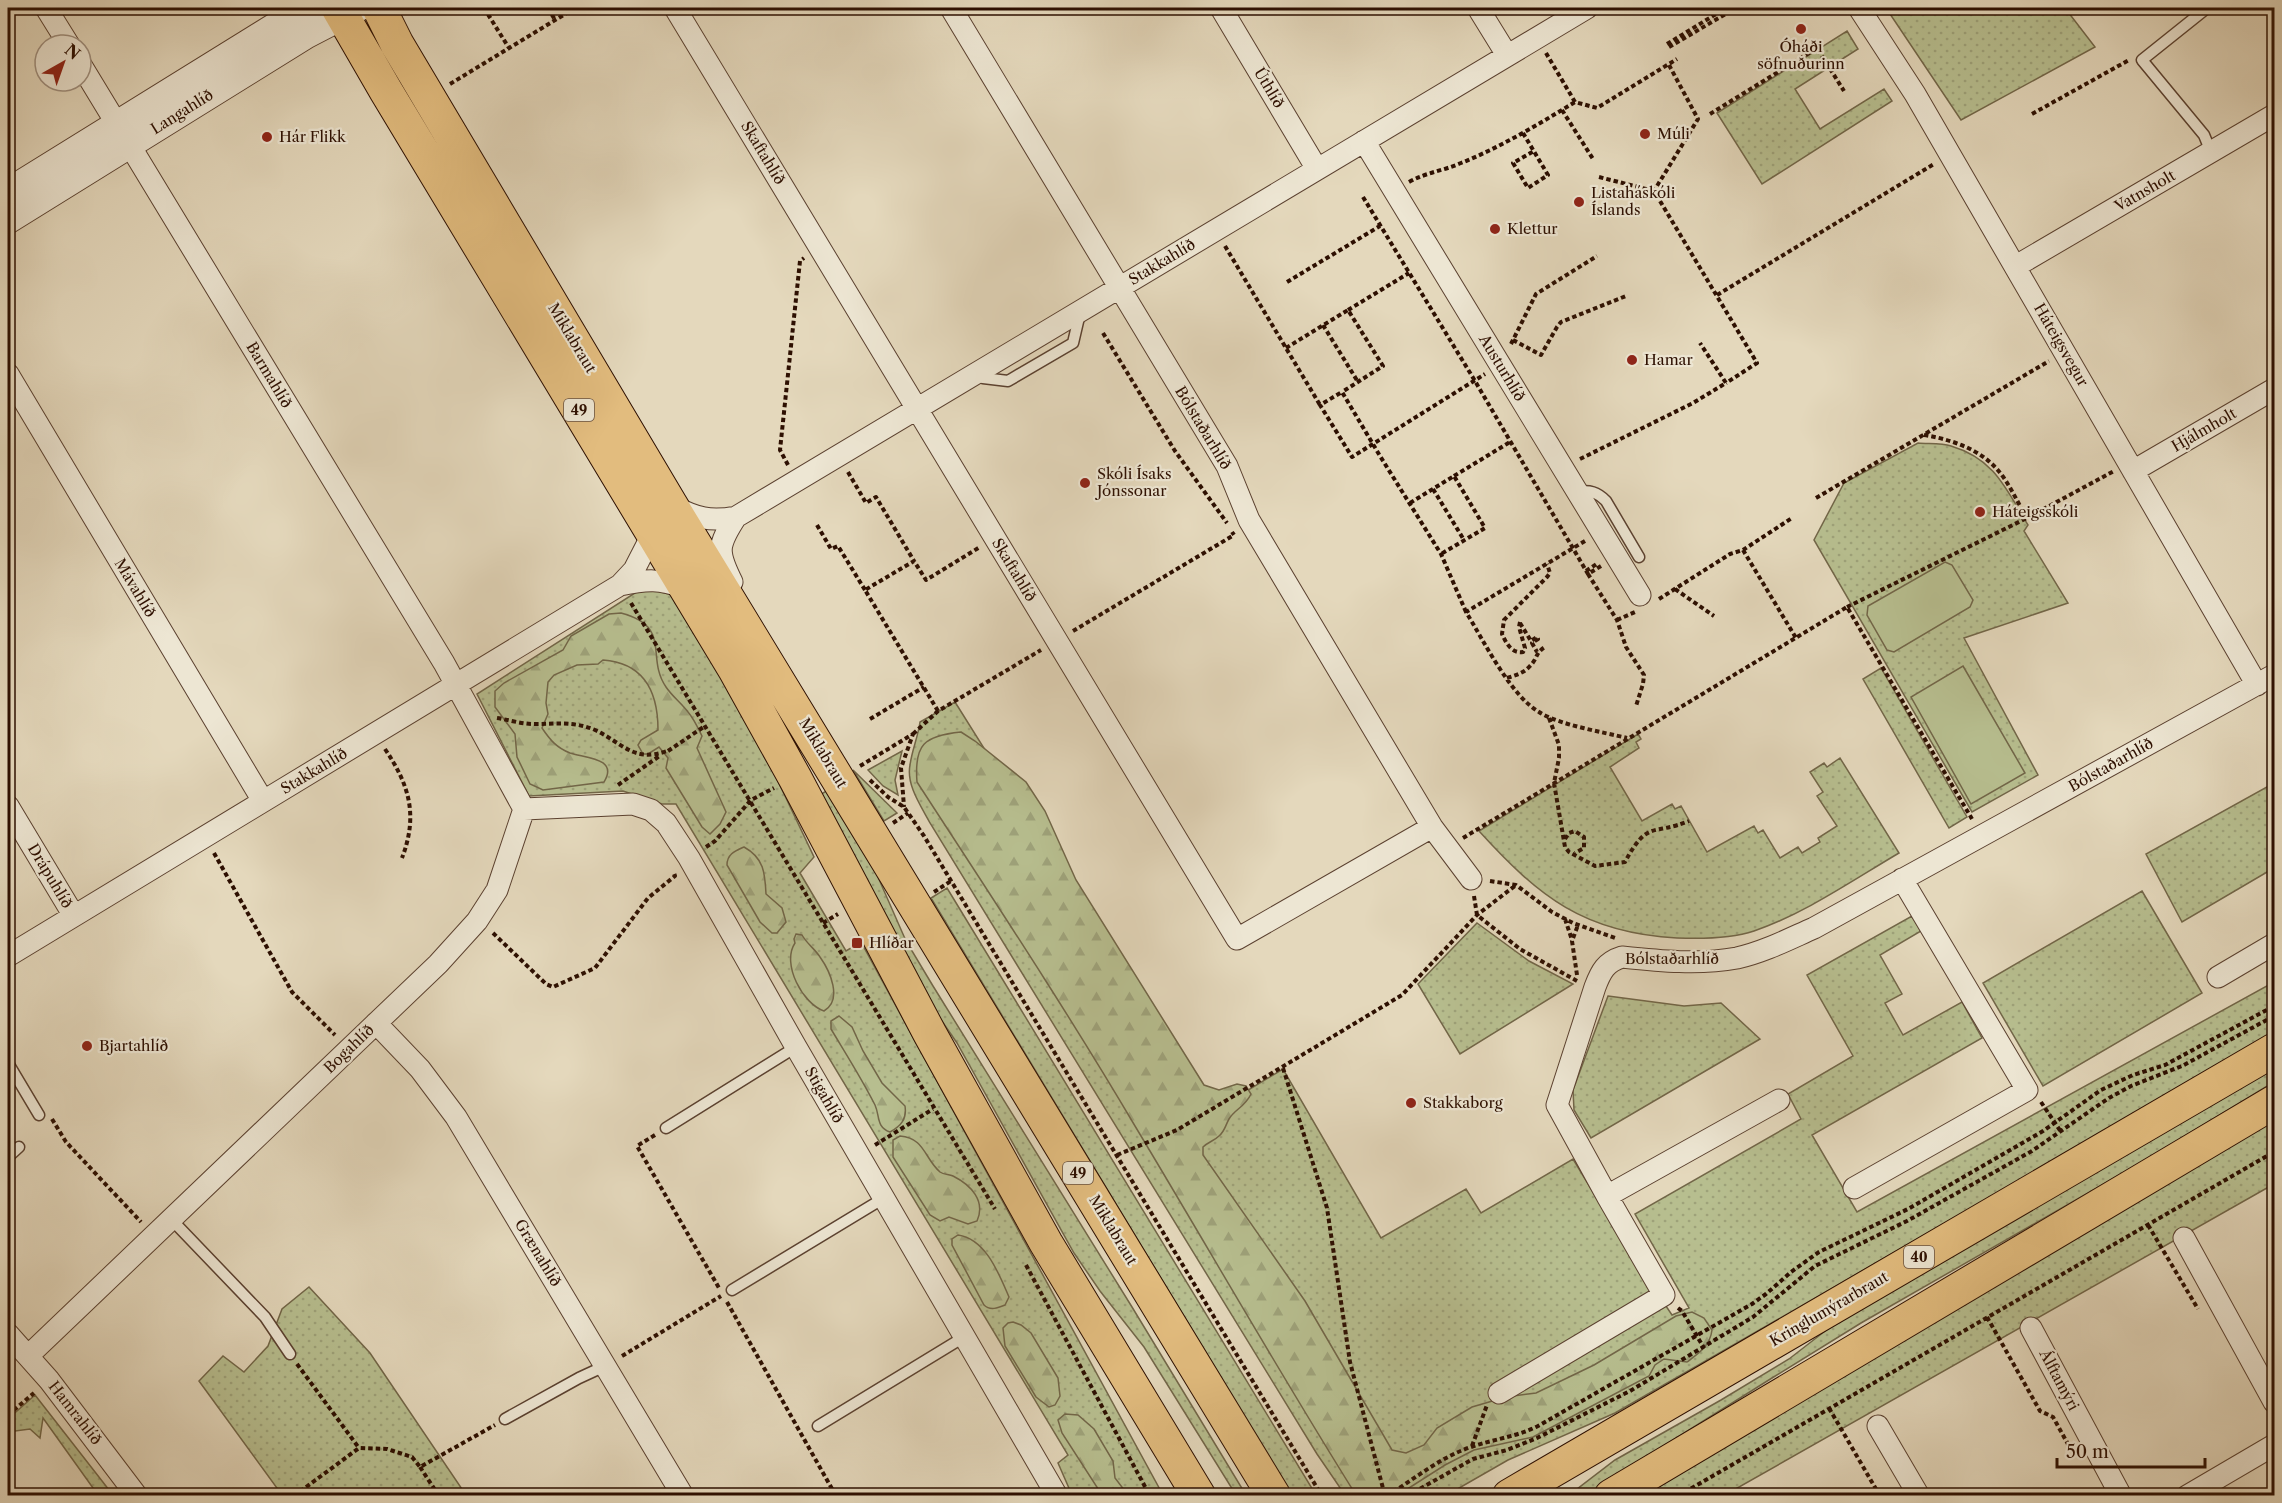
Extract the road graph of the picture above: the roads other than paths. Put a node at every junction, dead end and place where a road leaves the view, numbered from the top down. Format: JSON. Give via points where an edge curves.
{"nodes":[{"id":1,"x":46,"y":8,"type":"edge"},
{"id":2,"x":305,"y":8,"type":"edge"},
{"id":3,"x":379,"y":8,"type":"edge"},
{"id":4,"x":675,"y":8,"type":"edge"},
{"id":5,"x":951,"y":8,"type":"edge"},
{"id":6,"x":1221,"y":8,"type":"edge"},
{"id":7,"x":1478,"y":8,"type":"edge"},
{"id":8,"x":1587,"y":8,"type":"edge"},
{"id":9,"x":1859,"y":8,"type":"edge"},
{"id":10,"x":2207,"y":8,"type":"edge"},
{"id":11,"x":346,"y":10,"type":"edge"},
{"id":12,"x":62,"y":33,"type":"edge"},
{"id":13,"x":1507,"y":56,"type":"junction"},
{"id":14,"x":93,"y":85,"type":"edge"},
{"id":15,"x":2274,"y":115,"type":"edge"},
{"id":16,"x":122,"y":134,"type":"junction"},
{"id":17,"x":1364,"y":141,"type":"junction"},
{"id":18,"x":2211,"y":152,"type":"junction"},
{"id":19,"x":1317,"y":169,"type":"junction"},
{"id":20,"x":8,"y":192,"type":"edge"},
{"id":21,"x":8,"y":220,"type":"edge"},
{"id":22,"x":2016,"y":266,"type":"junction"},
{"id":23,"x":1118,"y":288,"type":"junction"},
{"id":24,"x":8,"y":374,"type":"edge"},
{"id":25,"x":2274,"y":388,"type":"edge"},
{"id":26,"x":917,"y":409,"type":"junction"},
{"id":27,"x":2131,"y":467,"type":"junction"},
{"id":28,"x":1578,"y":492,"type":"junction"},
{"id":29,"x":671,"y":505,"type":"junction"},
{"id":30,"x":736,"y":517,"type":"junction"},
{"id":31,"x":653,"y":533,"type":"junction"},
{"id":32,"x":1639,"y":557,"type":"dead end"},
{"id":33,"x":686,"y":588,"type":"junction"},
{"id":34,"x":623,"y":590,"type":"junction"},
{"id":35,"x":1647,"y":601,"type":"road end"},
{"id":36,"x":764,"y":656,"type":"junction"},
{"id":37,"x":2270,"y":679,"type":"edge"},
{"id":38,"x":457,"y":684,"type":"junction"},
{"id":39,"x":263,"y":801,"type":"junction"},
{"id":40,"x":8,"y":806,"type":"edge"},
{"id":41,"x":524,"y":809,"type":"junction"},
{"id":42,"x":1432,"y":827,"type":"junction"},
{"id":43,"x":1471,"y":879,"type":"road end"},
{"id":44,"x":1902,"y":879,"type":"junction"},
{"id":45,"x":74,"y":916,"type":"junction"},
{"id":46,"x":2274,"y":944,"type":"edge"},
{"id":47,"x":8,"y":956,"type":"edge"},
{"id":48,"x":2218,"y":977,"type":"dead end"},
{"id":49,"x":376,"y":1023,"type":"junction"},
{"id":50,"x":796,"y":1047,"type":"junction"},
{"id":51,"x":2274,"y":1050,"type":"edge"},
{"id":52,"x":8,"y":1063,"type":"edge"},
{"id":53,"x":1779,"y":1100,"type":"dead end"},
{"id":54,"x":2274,"y":1102,"type":"edge"},
{"id":55,"x":39,"y":1115,"type":"road end"},
{"id":56,"x":666,"y":1128,"type":"dead end"},
{"id":57,"x":19,"y":1147,"type":"dead end"},
{"id":58,"x":8,"y":1157,"type":"edge"},
{"id":59,"x":1854,"y":1188,"type":"dead end"},
{"id":60,"x":1607,"y":1196,"type":"junction"},
{"id":61,"x":884,"y":1198,"type":"junction"},
{"id":62,"x":171,"y":1219,"type":"junction"},
{"id":63,"x":2184,"y":1238,"type":"dead end"},
{"id":64,"x":732,"y":1290,"type":"road end"},
{"id":65,"x":2031,"y":1328,"type":"dead end"},
{"id":66,"x":8,"y":1334,"type":"edge"},
{"id":67,"x":964,"y":1337,"type":"junction"},
{"id":68,"x":290,"y":1354,"type":"road end"},
{"id":69,"x":28,"y":1356,"type":"junction"},
{"id":70,"x":604,"y":1366,"type":"junction"},
{"id":71,"x":1499,"y":1394,"type":"road end"},
{"id":72,"x":2274,"y":1401,"type":"edge"},
{"id":73,"x":505,"y":1419,"type":"road end"},
{"id":74,"x":818,"y":1426,"type":"dead end"},
{"id":75,"x":1878,"y":1426,"type":"dead end"},
{"id":76,"x":2274,"y":1445,"type":"edge"},
{"id":77,"x":1274,"y":1491,"type":"edge"},
{"id":78,"x":137,"y":1496,"type":"edge"},
{"id":79,"x":683,"y":1496,"type":"edge"},
{"id":80,"x":1057,"y":1496,"type":"edge"},
{"id":81,"x":1199,"y":1496,"type":"edge"},
{"id":82,"x":1509,"y":1496,"type":"edge"},
{"id":83,"x":1611,"y":1496,"type":"edge"},
{"id":84,"x":1919,"y":1496,"type":"edge"},
{"id":85,"x":2121,"y":1496,"type":"edge"},
{"id":86,"x":2187,"y":1496,"type":"edge"}],
"edges":[{"from":1,"to":12,"type":"street"},
{"from":2,"to":16,"type":"street","name":"Langahlíð"},
{"from":3,"to":29,"type":"main road","name":"Miklabraut","number":"49"},
{"from":4,"to":26,"type":"street","name":"Skaftahlíð"},
{"from":5,"to":23,"type":"street","name":"Bólstaðarhlíð"},
{"from":6,"to":19,"type":"street","name":"Úthlíð"},
{"from":7,"to":13,"type":"street"},
{"from":8,"to":13,"type":"street","name":"Stakkahlíð"},
{"from":9,"to":22,"type":"street","name":"Háteigsvegur","via":[[1916,94]]},
{"from":10,"to":18,"type":"lane","via":[[2142,60],[2204,135]]},
{"from":11,"to":16,"type":"street","name":"Langahlíð"},
{"from":11,"to":31,"type":"main road","name":"Miklabraut","number":"49"},
{"from":13,"to":17,"type":"street","name":"Stakkahlíð"},
{"from":14,"to":16,"type":"street","name":"Barmahlíð"},
{"from":15,"to":18,"type":"street","name":"Vatnsholt"},
{"from":16,"to":20,"type":"street","name":"Langahlíð"},
{"from":16,"to":21,"type":"street","name":"Langahlíð"},
{"from":16,"to":38,"type":"street","name":"Barmahlíð"},
{"from":17,"to":19,"type":"street","name":"Stakkahlíð"},
{"from":17,"to":28,"type":"street","name":"Austurhlíð"},
{"from":18,"to":22,"type":"street","name":"Vatnsholt"},
{"from":19,"to":23,"type":"street","name":"Stakkahlíð"},
{"from":22,"to":27,"type":"street","name":"Háteigsvegur"},
{"from":23,"to":26,"type":"street","name":"Stakkahlíð"},
{"from":23,"to":42,"type":"street","name":"Bólstaðarhlíð","via":[[1227,466],[1249,520]]},
{"from":24,"to":39,"type":"street","name":"Mávahlíð"},
{"from":25,"to":27,"type":"street","name":"Hjálmholt"},
{"from":26,"to":30,"type":"street","name":"Stakkahlíð"},
{"from":26,"to":42,"type":"street","name":"Skaftahlíð","via":[[1237,939]]},
{"from":27,"to":37,"type":"street","name":"Háteigsvegur"},
{"from":28,"to":32,"type":"lane","via":[[1590,490],[1606,501]]},
{"from":28,"to":35,"type":"street","name":"Austurhlíð","via":[[1610,557]]},
{"from":29,"to":30,"type":"street","name":"Stakkahlíð","via":[[695,517]]},
{"from":29,"to":36,"type":"main road","name":"Miklabraut","number":"49"},
{"from":30,"to":36,"type":"street","via":[[720,547],[721,561]]},
{"from":31,"to":33,"type":"main road","name":"Miklabraut","number":"49"},
{"from":31,"to":34,"type":"street","name":"Stakkahlíð"},
{"from":33,"to":34,"type":"street","name":"Stakkahlíð","via":[[661,580],[640,581]]},
{"from":33,"to":81,"type":"main road","name":"Miklabraut","number":"49","via":[[795,778],[1046,1243]]},
{"from":34,"to":38,"type":"street","name":"Stakkahlíð"},
{"from":36,"to":77,"type":"main road","name":"Miklabraut","number":"49"},
{"from":37,"to":44,"type":"street","name":"Bólstaðarhlíð"},
{"from":38,"to":39,"type":"street","name":"Stakkahlíð"},
{"from":38,"to":41,"type":"street"},
{"from":39,"to":45,"type":"street","name":"Stakkahlíð"},
{"from":40,"to":45,"type":"street","name":"Drápuhlíð"},
{"from":41,"to":49,"type":"street","name":"Bogahlíð","via":[[497,890],[477,921]]},
{"from":41,"to":50,"type":"street","name":"Stigahlíð","via":[[633,804],[658,816],[689,858]]},
{"from":42,"to":43,"type":"street","name":"Bólstaðarhlíð"},
{"from":44,"to":59,"type":"street","via":[[2026,1090]]},
{"from":44,"to":60,"type":"street","name":"Bólstaðarhlíð","via":[[1814,928],[1748,955],[1705,962],[1622,957],[1610,961],[1595,987],[1557,1105]]},
{"from":45,"to":47,"type":"street","name":"Stakkahlíð"},
{"from":46,"to":48,"type":"street"},
{"from":49,"to":62,"type":"street","name":"Bogahlíð"},
{"from":49,"to":70,"type":"street","name":"Grænahlíð","via":[[420,1069],[456,1117]]},
{"from":50,"to":56,"type":"lane"},
{"from":50,"to":61,"type":"street","name":"Stigahlíð"},
{"from":51,"to":82,"type":"main road","name":"Kringlumýrarbraut","number":"40"},
{"from":52,"to":55,"type":"lane"},
{"from":53,"to":60,"type":"street"},
{"from":54,"to":83,"type":"main road"},
{"from":57,"to":58,"type":"lane"},
{"from":60,"to":71,"type":"street","name":"Bólstaðarhlíð","via":[[1664,1295]]},
{"from":61,"to":64,"type":"lane"},
{"from":61,"to":67,"type":"street","name":"Stigahlíð"},
{"from":62,"to":68,"type":"lane","via":[[265,1317]]},
{"from":62,"to":69,"type":"street","name":"Bogahlíð"},
{"from":63,"to":72,"type":"street"},
{"from":65,"to":85,"type":"street","name":"Álftamýri"},
{"from":66,"to":69,"type":"street","name":"Hamrahlíð"},
{"from":67,"to":74,"type":"lane"},
{"from":67,"to":80,"type":"street","name":"Stigahlíð"},
{"from":69,"to":78,"type":"street","name":"Hamrahlíð"},
{"from":70,"to":73,"type":"lane"},
{"from":70,"to":79,"type":"street","name":"Grænahlíð"},
{"from":75,"to":84,"type":"street"},
{"from":76,"to":86,"type":"street"}]}
